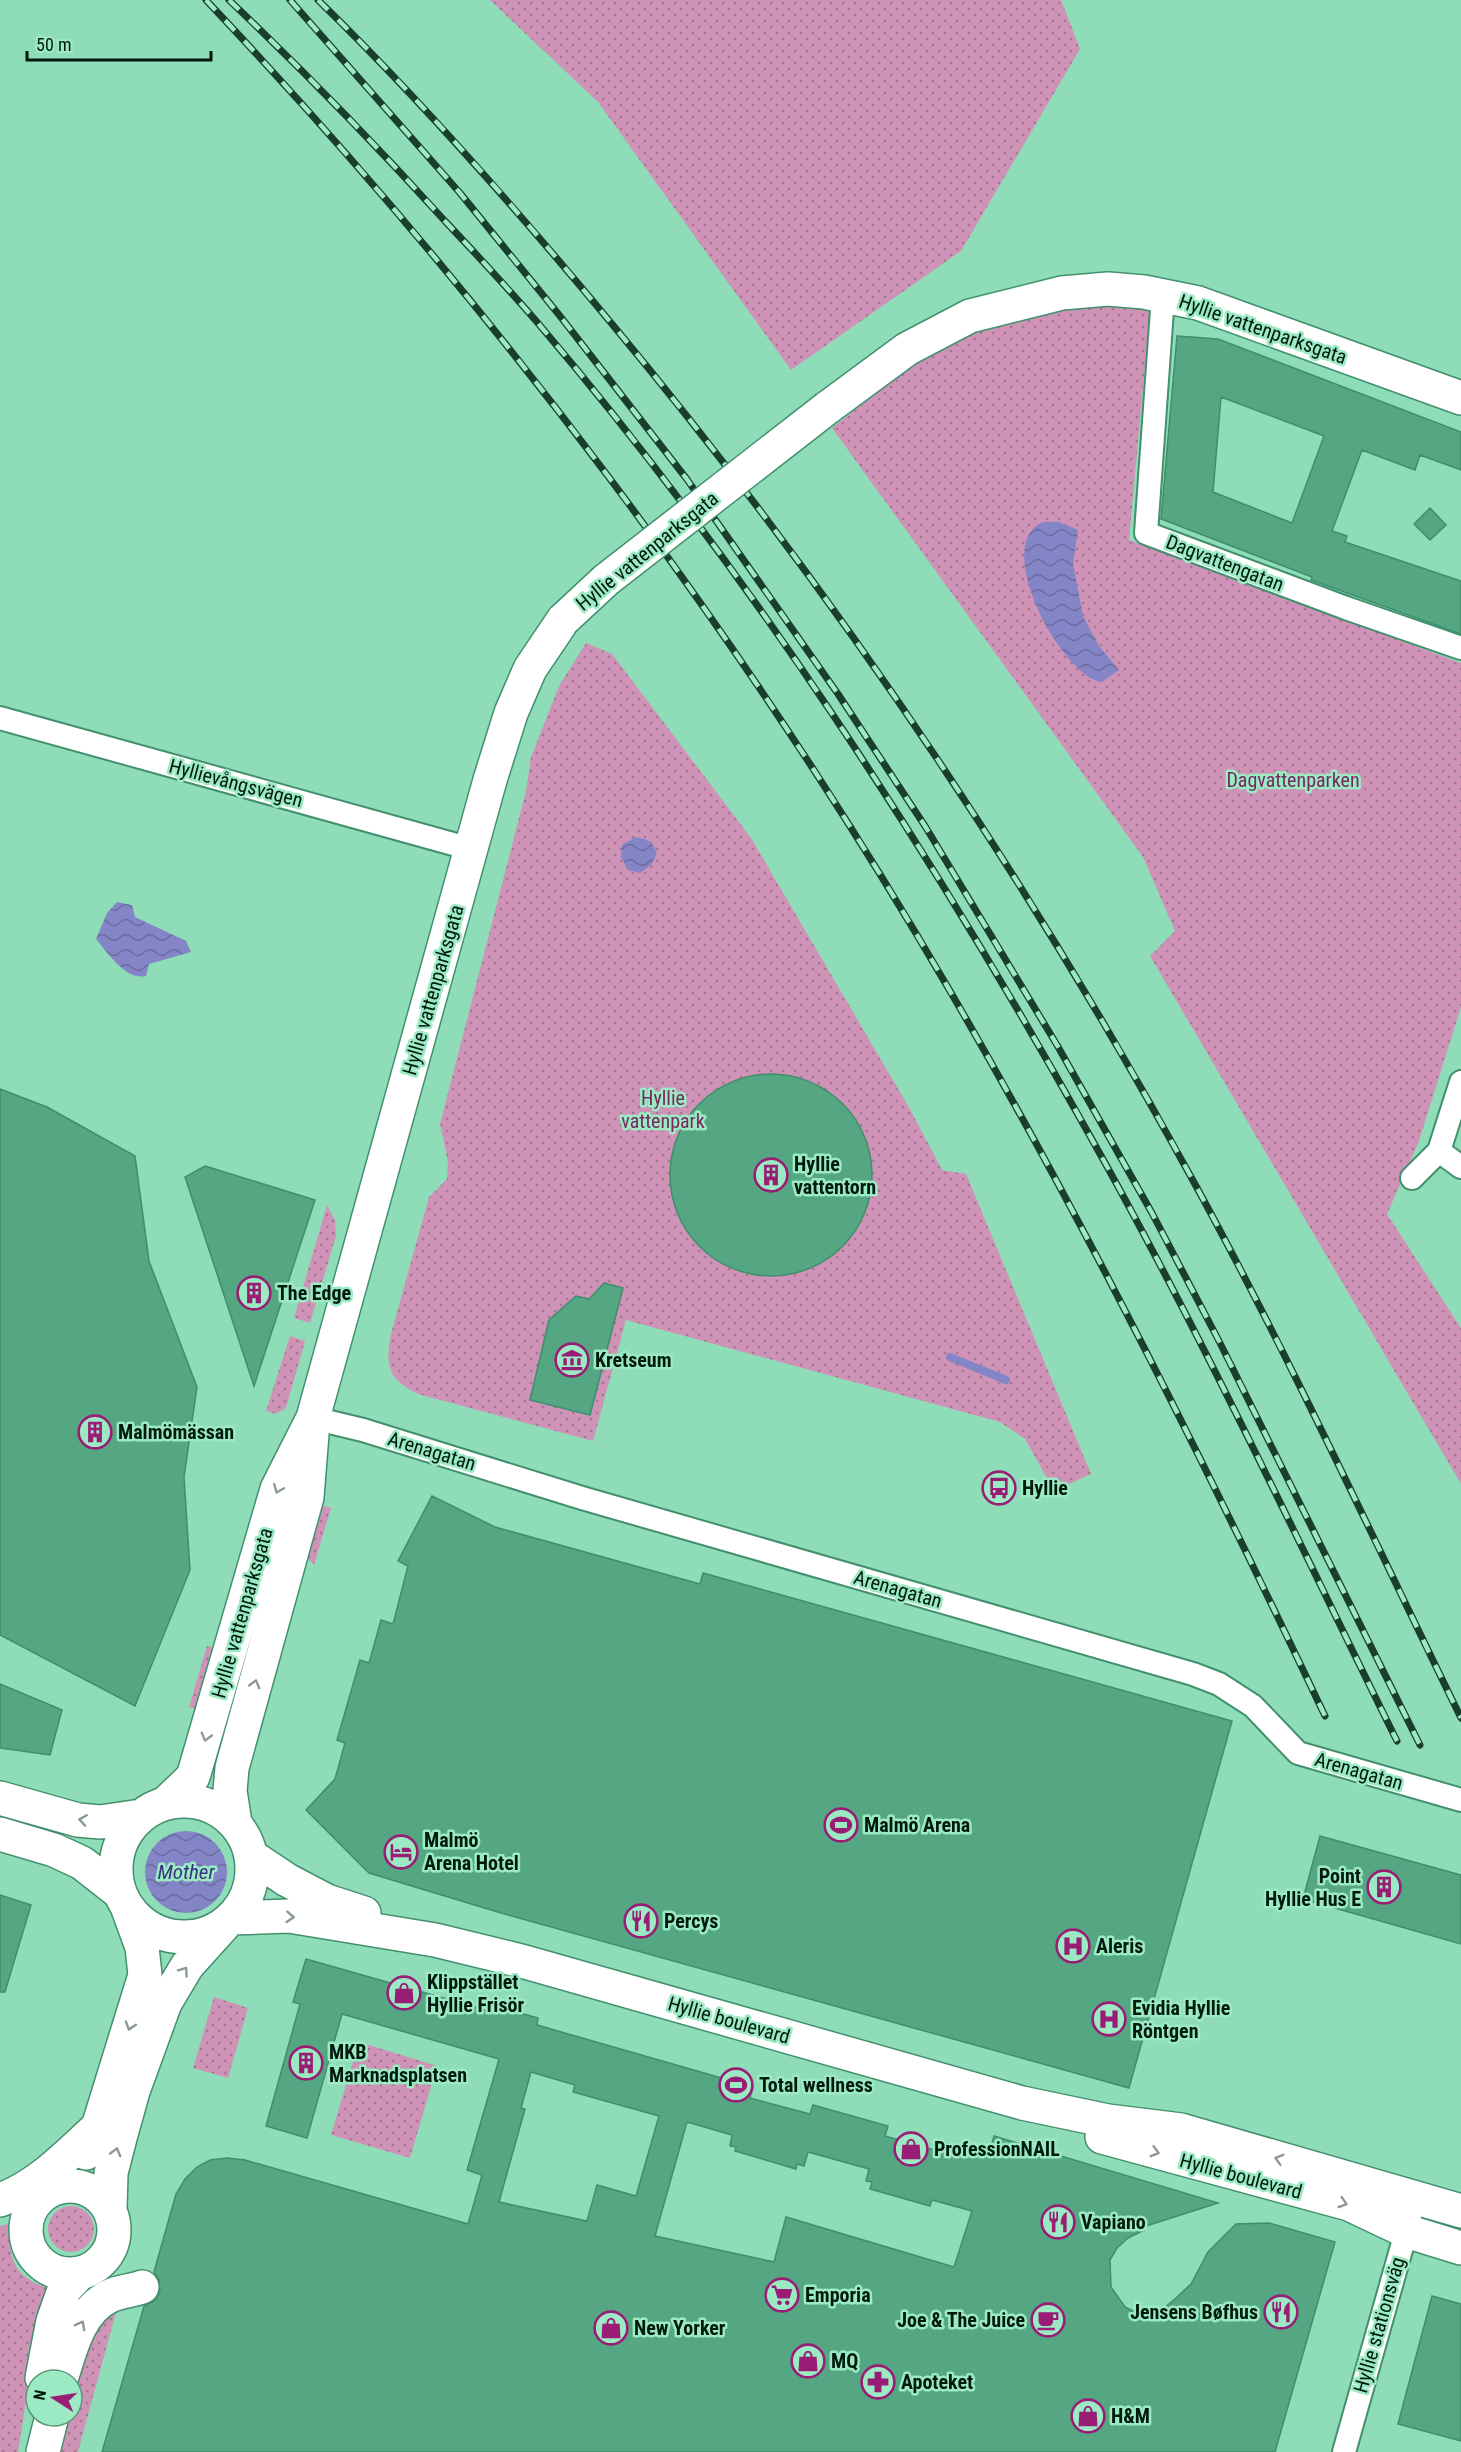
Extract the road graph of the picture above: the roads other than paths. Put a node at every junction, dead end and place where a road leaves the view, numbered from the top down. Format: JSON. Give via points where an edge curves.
{"nodes":[{"id":1,"x":1163,"y":296,"type":"junction"},
{"id":2,"x":1461,"y":398,"type":"edge"},
{"id":3,"x":1461,"y":648,"type":"edge"},
{"id":4,"x":0,"y":718,"type":"edge"},
{"id":5,"x":471,"y":849,"type":"junction"},
{"id":6,"x":1461,"y":1082,"type":"edge"},
{"id":7,"x":1439,"y":1151,"type":"junction"},
{"id":8,"x":1461,"y":1167,"type":"edge"},
{"id":9,"x":1412,"y":1178,"type":"dead end"},
{"id":10,"x":313,"y":1418,"type":"junction"},
{"id":11,"x":0,"y":1798,"type":"edge"},
{"id":12,"x":1461,"y":1800,"type":"edge"},
{"id":13,"x":154,"y":1809,"type":"junction"},
{"id":14,"x":235,"y":1823,"type":"junction"},
{"id":15,"x":0,"y":1834,"type":"edge"},
{"id":16,"x":251,"y":1856,"type":"junction"},
{"id":17,"x":123,"y":1901,"type":"junction"},
{"id":18,"x":228,"y":1921,"type":"junction"},
{"id":19,"x":435,"y":1940,"type":"junction"},
{"id":20,"x":1022,"y":2103,"type":"junction"},
{"id":21,"x":98,"y":2127,"type":"junction"},
{"id":22,"x":46,"y":2194,"type":"junction"},
{"id":23,"x":1416,"y":2199,"type":"junction"},
{"id":24,"x":0,"y":2200,"type":"edge"},
{"id":25,"x":110,"y":2210,"type":"junction"},
{"id":26,"x":0,"y":2211,"type":"edge"},
{"id":27,"x":1461,"y":2211,"type":"edge"},
{"id":28,"x":1406,"y":2231,"type":"junction"},
{"id":29,"x":1461,"y":2248,"type":"edge"},
{"id":30,"x":80,"y":2273,"type":"junction"},
{"id":31,"x":142,"y":2287,"type":"dead end"},
{"id":32,"x":44,"y":2368,"type":"edge"},
{"id":33,"x":64,"y":2368,"type":"edge"},
{"id":34,"x":36,"y":2428,"type":"edge"},
{"id":35,"x":49,"y":2428,"type":"edge"},
{"id":36,"x":33,"y":2452,"type":"edge"},
{"id":37,"x":43,"y":2452,"type":"edge"},
{"id":38,"x":1344,"y":2452,"type":"edge"}],
"edges":[{"from":1,"to":2,"type":"street","name":"Hyllie vattenparksgata","via":[[1231,314]]},
{"from":1,"to":3,"type":"street","name":"Dagvattengatan","via":[[1146,533]]},
{"from":1,"to":5,"type":"street","name":"Hyllie vattenparksgata","bridge":true,"via":[[1108,289],[1062,293],[970,316],[907,349],[606,580],[563,620],[530,669],[511,713]]},
{"from":4,"to":5,"type":"street","name":"Hyllievångsvägen"},
{"from":5,"to":10,"type":"street","name":"Hyllie vattenparksgata"},
{"from":6,"to":7,"type":"street"},
{"from":7,"to":8,"type":"street"},
{"from":7,"to":9,"type":"street"},
{"from":10,"to":12,"type":"street","name":"Arenagatan","via":[[1192,1674],[1218,1684],[1253,1706],[1298,1753]]},
{"from":10,"to":13,"type":"street","name":"Hyllie vattenparksgata","one_way":true,"via":[[277,1489],[193,1777],[179,1793]]},
{"from":14,"to":10,"type":"street","name":"Hyllie vattenparksgata","one_way":true,"via":[[230,1791],[232,1768],[307,1497]]},
{"from":13,"to":11,"type":"street","one_way":true,"via":[[100,1822],[78,1820]]},
{"from":13,"to":14,"type":"street","via":[[185,1800],[204,1803]]},
{"from":13,"to":17,"type":"street","via":[[123,1836],[115,1873]]},
{"from":14,"to":16,"type":"street"},
{"from":15,"to":17,"type":"street","via":[[82,1863]]},
{"from":16,"to":18,"type":"street","via":[[248,1893]]},
{"from":16,"to":19,"type":"street","name":"Hyllie boulevard","via":[[327,1901]]},
{"from":17,"to":18,"type":"street","via":[[148,1928],[173,1937],[200,1936]]},
{"from":17,"to":21,"type":"street","one_way":true,"via":[[142,1947],[145,1975]]},
{"from":18,"to":19,"type":"street","name":"Hyllie boulevard","one_way":true,"via":[[289,1916]]},
{"from":25,"to":18,"type":"street","one_way":true,"via":[[111,2173],[120,2138],[165,2003],[187,1966]]},
{"from":19,"to":20,"type":"street","name":"Hyllie boulevard"},
{"from":23,"to":20,"type":"street","name":"Hyllie boulevard","one_way":true,"via":[[1181,2130],[1108,2121]]},
{"from":20,"to":28,"type":"street","name":"Hyllie boulevard","one_way":true,"via":[[1081,2131],[1349,2204]]},
{"from":21,"to":22,"type":"street","via":[[78,2164]]},
{"from":21,"to":24,"type":"street","via":[[43,2175]]},
{"from":22,"to":25,"type":"street","via":[[67,2186],[86,2189],[102,2199]]},
{"from":22,"to":26,"type":"street"},
{"from":22,"to":30,"type":"street","via":[[30,2211],[26,2224],[32,2252],[53,2271]]},
{"from":23,"to":27,"type":"street","name":"Hyllie boulevard"},
{"from":23,"to":28,"type":"street","name":"Hyllie stationsväg"},
{"from":25,"to":30,"type":"street","via":[[113,2241],[95,2266]]},
{"from":28,"to":29,"type":"street","name":"Hyllie boulevard"},
{"from":28,"to":38,"type":"street","name":"Hyllie stationsväg"},
{"from":30,"to":32,"type":"street","via":[[64,2290],[53,2321]]},
{"from":33,"to":31,"type":"street","one_way":true,"via":[[72,2342],[88,2312],[110,2296]]},
{"from":34,"to":36,"type":"street"},
{"from":35,"to":37,"type":"street"}]}
